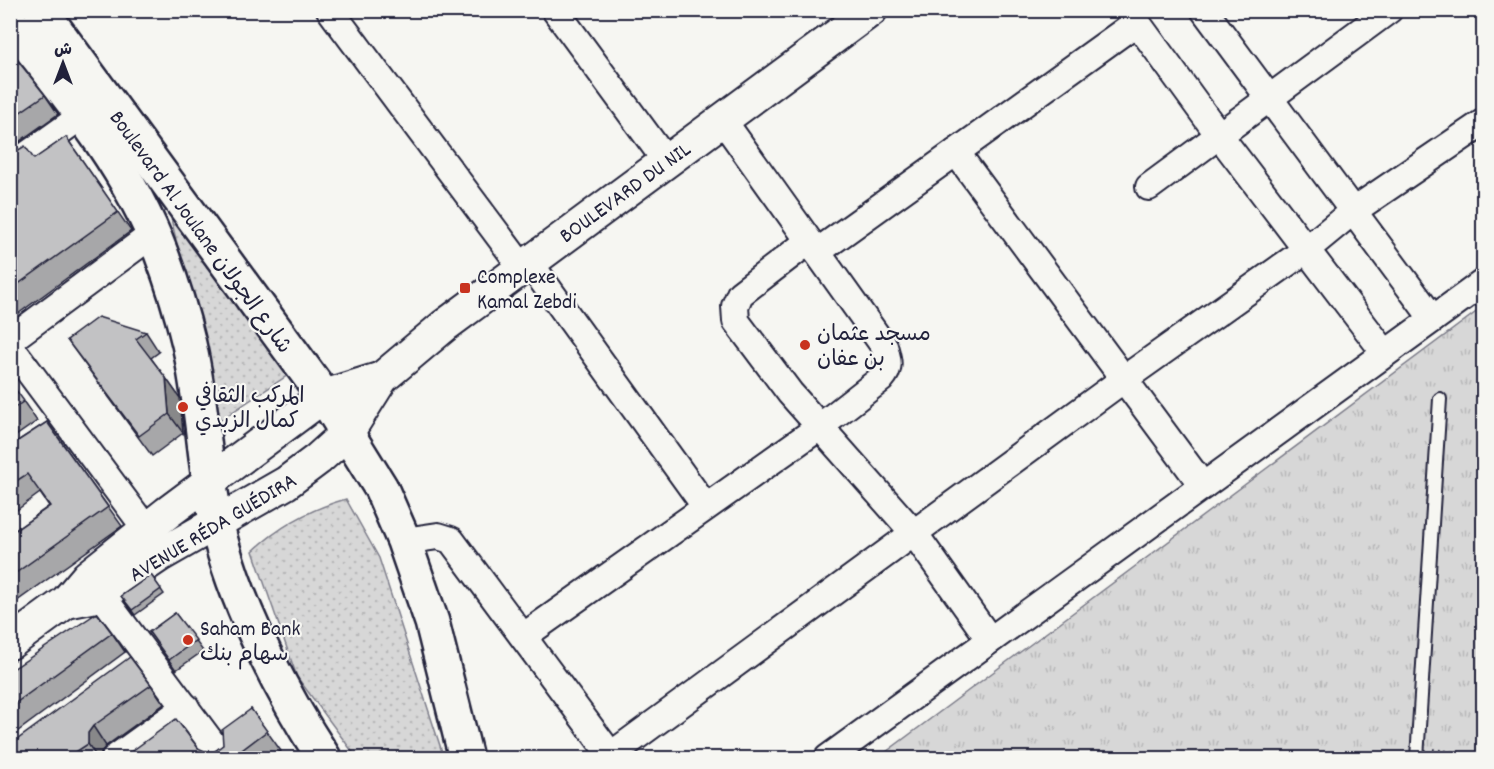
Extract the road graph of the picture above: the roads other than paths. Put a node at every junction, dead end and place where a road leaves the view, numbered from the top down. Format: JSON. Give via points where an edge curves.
{"nodes":[{"id":1,"x":330,"y":10,"type":"edge"},
{"id":2,"x":555,"y":10,"type":"edge"},
{"id":3,"x":1204,"y":10,"type":"edge"},
{"id":4,"x":1389,"y":10,"type":"edge"},
{"id":5,"x":865,"y":12,"type":"edge"},
{"id":6,"x":53,"y":15,"type":"edge"},
{"id":7,"x":1132,"y":16,"type":"edge"},
{"id":8,"x":10,"y":22,"type":"edge"},
{"id":9,"x":1269,"y":98,"type":"junction"},
{"id":10,"x":83,"y":115,"type":"junction"},
{"id":11,"x":722,"y":120,"type":"junction"},
{"id":12,"x":1484,"y":122,"type":"edge"},
{"id":13,"x":1219,"y":135,"type":"junction"},
{"id":14,"x":956,"y":152,"type":"junction"},
{"id":15,"x":666,"y":161,"type":"junction"},
{"id":16,"x":10,"y":167,"type":"edge"},
{"id":17,"x":1149,"y":187,"type":"dead end"},
{"id":18,"x":1353,"y":211,"type":"junction"},
{"id":19,"x":153,"y":234,"type":"junction"},
{"id":20,"x":813,"y":247,"type":"junction"},
{"id":21,"x":1307,"y":249,"type":"junction"},
{"id":22,"x":525,"y":265,"type":"junction"},
{"id":23,"x":1484,"y":282,"type":"edge"},
{"id":24,"x":1433,"y":319,"type":"junction"},
{"id":25,"x":10,"y":340,"type":"edge"},
{"id":26,"x":10,"y":346,"type":"edge"},
{"id":27,"x":1385,"y":353,"type":"junction"},
{"id":28,"x":382,"y":378,"type":"junction"},
{"id":29,"x":1124,"y":379,"type":"junction"},
{"id":30,"x":324,"y":396,"type":"junction"},
{"id":31,"x":1440,"y":399,"type":"dead end"},
{"id":32,"x":821,"y":426,"type":"junction"},
{"id":33,"x":348,"y":432,"type":"junction"},
{"id":34,"x":209,"y":480,"type":"junction"},
{"id":35,"x":1203,"y":486,"type":"junction"},
{"id":36,"x":705,"y":506,"type":"junction"},
{"id":37,"x":218,"y":522,"type":"junction"},
{"id":38,"x":146,"y":530,"type":"junction"},
{"id":39,"x":914,"y":533,"type":"junction"},
{"id":40,"x":404,"y":541,"type":"junction"},
{"id":41,"x":94,"y":585,"type":"junction"},
{"id":42,"x":524,"y":636,"type":"junction"},
{"id":43,"x":990,"y":640,"type":"junction"},
{"id":44,"x":10,"y":643,"type":"edge"},
{"id":45,"x":186,"y":707,"type":"junction"},
{"id":46,"x":1417,"y":753,"type":"edge"},
{"id":47,"x":129,"y":755,"type":"edge"},
{"id":48,"x":612,"y":757,"type":"edge"},
{"id":49,"x":223,"y":759,"type":"edge"},
{"id":50,"x":324,"y":759,"type":"edge"},
{"id":51,"x":466,"y":759,"type":"edge"},
{"id":52,"x":828,"y":759,"type":"edge"}],
"edges":[{"from":1,"to":22,"type":"street"},
{"from":2,"to":15,"type":"street"},
{"from":3,"to":9,"type":"street"},
{"from":4,"to":9,"type":"street"},
{"from":5,"to":11,"type":"street","name":"BOULEVARD DU NIL"},
{"from":6,"to":30,"type":"main road","name":"Boulevard Al Joulane شارع الجولان"},
{"from":7,"to":13,"type":"street"},
{"from":7,"to":14,"type":"street"},
{"from":8,"to":10,"type":"main road","name":"Boulevard Al Joulane شارع الجولان"},
{"from":9,"to":13,"type":"street"},
{"from":9,"to":18,"type":"street"},
{"from":10,"to":16,"type":"street"},
{"from":10,"to":19,"type":"main road","name":"Boulevard Al Joulane شارع الجولان","via":[[127,181]]},
{"from":11,"to":15,"type":"street","name":"BOULEVARD DU NIL"},
{"from":11,"to":20,"type":"street"},
{"from":12,"to":18,"type":"street"},
{"from":13,"to":17,"type":"street"},
{"from":13,"to":21,"type":"street"},
{"from":14,"to":20,"type":"street"},
{"from":14,"to":29,"type":"street"},
{"from":15,"to":22,"type":"street","name":"BOULEVARD DU NIL"},
{"from":18,"to":21,"type":"street"},
{"from":18,"to":24,"type":"street"},
{"from":19,"to":25,"type":"street"},
{"from":19,"to":34,"type":"main road","name":"Boulevard Al Joulane شارع الجولان","via":[[189,343]]},
{"from":20,"to":32,"type":"street","via":[[884,346],[888,363],[881,379]]},
{"from":20,"to":32,"type":"street","via":[[740,294],[735,321],[790,393]]},
{"from":21,"to":27,"type":"street"},
{"from":21,"to":29,"type":"street"},
{"from":22,"to":28,"type":"street","name":"BOULEVARD DU NIL"},
{"from":22,"to":36,"type":"street"},
{"from":23,"to":24,"type":"street"},
{"from":24,"to":27,"type":"street"},
{"from":26,"to":38,"type":"street","via":[[56,426]]},
{"from":27,"to":35,"type":"street"},
{"from":28,"to":30,"type":"street","name":"BOULEVARD DU NIL"},
{"from":28,"to":33,"type":"street","name":"BOULEVARD DU NIL"},
{"from":29,"to":35,"type":"street"},
{"from":29,"to":39,"type":"street"},
{"from":30,"to":33,"type":"main road","name":"Boulevard Al Joulane شارع الجولان"},
{"from":30,"to":34,"type":"street","name":"AVENUE RÉDA GUÉDIRA"},
{"from":31,"to":46,"type":"lane"},
{"from":32,"to":36,"type":"street"},
{"from":32,"to":39,"type":"street"},
{"from":33,"to":37,"type":"street","name":"AVENUE RÉDA GUÉDIRA","via":[[286,483]]},
{"from":33,"to":40,"type":"main road","name":"Boulevard Al Joulane شارع الجولان","via":[[381,488]]},
{"from":34,"to":37,"type":"main road","name":"Boulevard Al Joulane شارع الجولان"},
{"from":34,"to":38,"type":"street","name":"AVENUE RÉDA GUÉDIRA"},
{"from":35,"to":43,"type":"street"},
{"from":36,"to":42,"type":"street"},
{"from":37,"to":41,"type":"street","name":"AVENUE RÉDA GUÉDIRA","via":[[160,555]]},
{"from":37,"to":50,"type":"main road","name":"Boulevard Al Joulane شارع الجولان","via":[[226,558],[253,625],[297,715]]},
{"from":38,"to":41,"type":"street","name":"AVENUE RÉDA GUÉDIRA"},
{"from":39,"to":43,"type":"street"},
{"from":39,"to":48,"type":"street"},
{"from":40,"to":42,"type":"street","via":[[438,536],[451,540]]},
{"from":40,"to":51,"type":"main road","name":"Boulevard Al Joulane شارع الجولان","via":[[432,622]]},
{"from":41,"to":44,"type":"street","name":"AVENUE RÉDA GUÉDIRA"},
{"from":41,"to":45,"type":"street","via":[[139,661]]},
{"from":42,"to":48,"type":"street"},
{"from":43,"to":52,"type":"street"},
{"from":45,"to":47,"type":"street"},
{"from":45,"to":49,"type":"street"}]}
